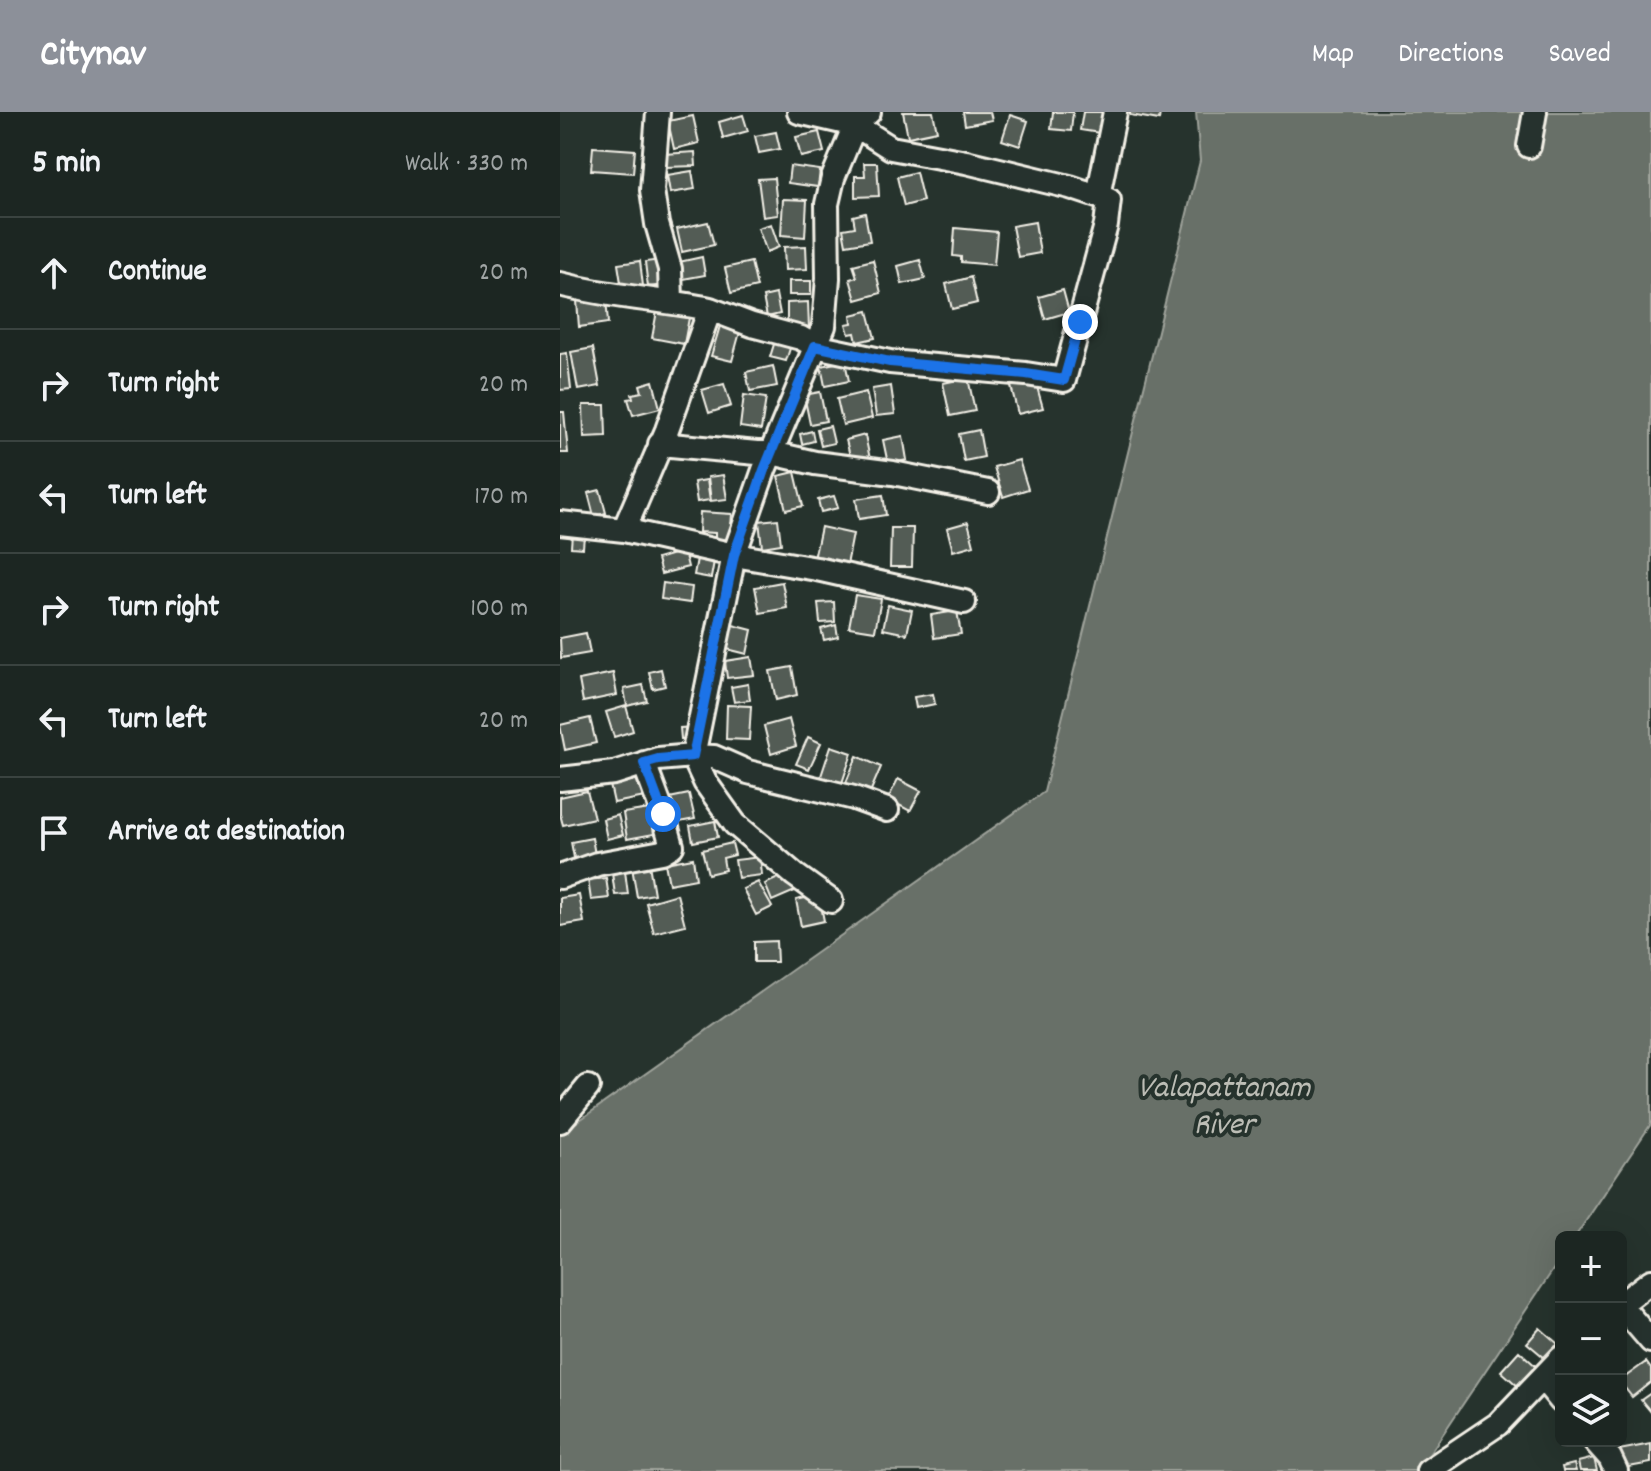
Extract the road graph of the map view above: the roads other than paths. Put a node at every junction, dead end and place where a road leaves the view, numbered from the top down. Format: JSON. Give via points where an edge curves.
{"nodes":[{"id":1,"x":658,"y":112,"type":"edge"},
{"id":2,"x":799,"y":112,"type":"edge"},
{"id":3,"x":1115,"y":112,"type":"edge"},
{"id":4,"x":1535,"y":112,"type":"edge"},
{"id":5,"x":850,"y":117,"type":"edge"},
{"id":6,"x":1529,"y":146,"type":"dead end"},
{"id":7,"x":1098,"y":196,"type":"junction"},
{"id":8,"x":560,"y":284,"type":"edge"},
{"id":9,"x":671,"y":301,"type":"junction"},
{"id":10,"x":710,"y":309,"type":"junction"},
{"id":11,"x":815,"y":346,"type":"junction"},
{"id":12,"x":660,"y":444,"type":"junction"},
{"id":13,"x":772,"y":453,"type":"junction"},
{"id":14,"x":988,"y":492,"type":"dead end"},
{"id":15,"x":560,"y":523,"type":"edge"},
{"id":16,"x":624,"y":530,"type":"junction"},
{"id":17,"x":734,"y":555,"type":"junction"},
{"id":18,"x":964,"y":602,"type":"dead end"},
{"id":19,"x":693,"y":756,"type":"junction"},
{"id":20,"x":644,"y":763,"type":"junction"},
{"id":21,"x":560,"y":779,"type":"edge"},
{"id":22,"x":887,"y":810,"type":"dead end"},
{"id":23,"x":560,"y":877,"type":"edge"},
{"id":24,"x":831,"y":901,"type":"dead end"},
{"id":25,"x":588,"y":1087,"type":"dead end"},
{"id":26,"x":560,"y":1121,"type":"edge"},
{"id":27,"x":1651,"y":1281,"type":"edge"},
{"id":28,"x":1624,"y":1303,"type":"edge"},
{"id":29,"x":1627,"y":1312,"type":"edge"},
{"id":30,"x":1651,"y":1341,"type":"edge"},
{"id":31,"x":1555,"y":1365,"type":"edge"},
{"id":32,"x":1543,"y":1379,"type":"junction"},
{"id":33,"x":1555,"y":1394,"type":"edge"},
{"id":34,"x":1600,"y":1447,"type":"edge"},
{"id":35,"x":1428,"y":1471,"type":"edge"},
{"id":36,"x":1616,"y":1471,"type":"edge"}],
"edges":[{"from":1,"to":9,"type":"street","via":[[652,190],[670,269]]},
{"from":2,"to":5,"type":"street"},
{"from":3,"to":7,"type":"street"},
{"from":4,"to":6,"type":"street"},
{"from":5,"to":7,"type":"street","via":[[891,148]]},
{"from":5,"to":11,"type":"street","via":[[827,204],[824,326]]},
{"from":7,"to":11,"type":"street","via":[[1109,200],[1106,225],[1064,380],[890,362]]},
{"from":8,"to":9,"type":"street"},
{"from":9,"to":10,"type":"street"},
{"from":10,"to":11,"type":"street"},
{"from":10,"to":12,"type":"street"},
{"from":11,"to":13,"type":"street"},
{"from":12,"to":13,"type":"street"},
{"from":12,"to":16,"type":"street"},
{"from":13,"to":14,"type":"street"},
{"from":13,"to":17,"type":"street"},
{"from":15,"to":16,"type":"street"},
{"from":16,"to":17,"type":"street"},
{"from":17,"to":18,"type":"street"},
{"from":17,"to":19,"type":"street"},
{"from":19,"to":20,"type":"street"},
{"from":19,"to":22,"type":"street","via":[[714,757],[748,772]]},
{"from":19,"to":24,"type":"street","via":[[735,824]]},
{"from":20,"to":21,"type":"street","via":[[614,773]]},
{"from":20,"to":23,"type":"street","via":[[672,846]]},
{"from":25,"to":26,"type":"street"},
{"from":27,"to":28,"type":"street"},
{"from":29,"to":30,"type":"street"},
{"from":31,"to":32,"type":"street"},
{"from":32,"to":33,"type":"street"},
{"from":32,"to":35,"type":"street","via":[[1498,1424]]},
{"from":34,"to":36,"type":"street"}]}
